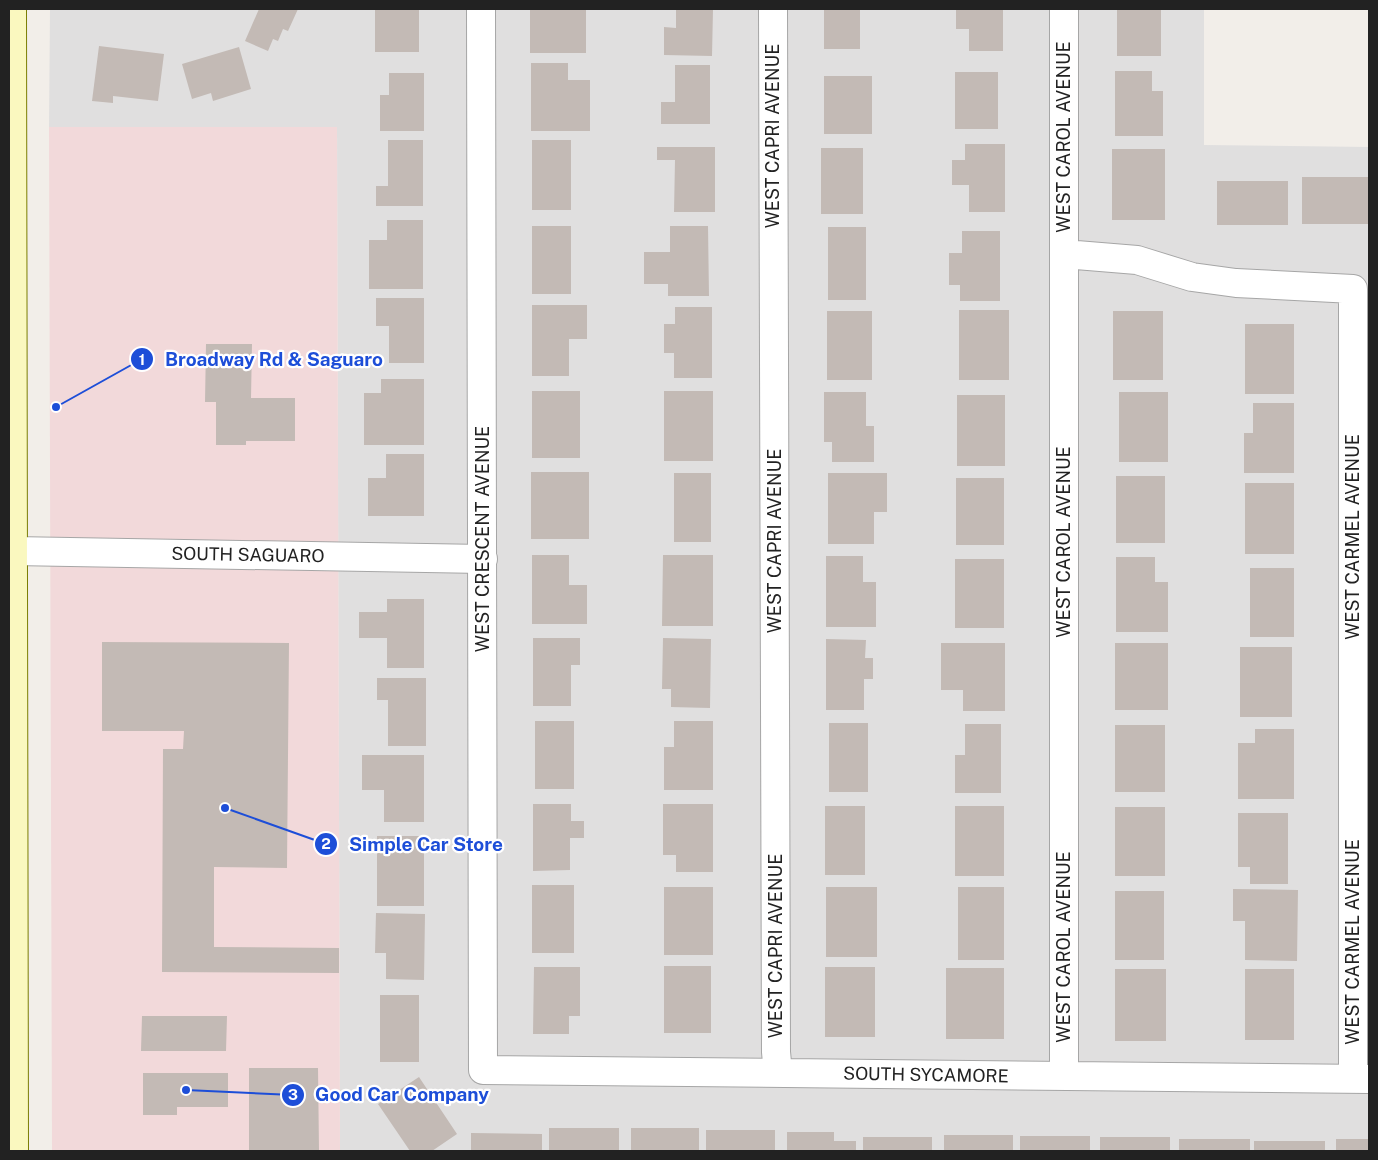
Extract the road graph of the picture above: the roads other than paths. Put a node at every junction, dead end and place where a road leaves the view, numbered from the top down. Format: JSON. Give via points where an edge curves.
{"nodes":[{"id":1,"x":12,"y":9,"type":"edge"},
{"id":2,"x":482,"y":9,"type":"edge"},
{"id":3,"x":773,"y":9,"type":"edge"},
{"id":4,"x":1064,"y":9,"type":"edge"},
{"id":5,"x":1064,"y":254,"type":"junction"},
{"id":6,"x":13,"y":551,"type":"junction"},
{"id":7,"x":483,"y":559,"type":"junction"},
{"id":8,"x":483,"y":1070,"type":"joint"},
{"id":9,"x":778,"y":1073,"type":"junction"},
{"id":10,"x":1064,"y":1076,"type":"junction"},
{"id":11,"x":1361,"y":1079,"type":"edge"},
{"id":12,"x":14,"y":1151,"type":"edge"}],
"edges":[{"from":1,"to":6,"type":"main road"},
{"from":2,"to":7,"type":"street","name":"WEST CRESCENT AVENUE"},
{"from":3,"to":9,"type":"street","name":"WEST CAPRI AVENUE"},
{"from":4,"to":5,"type":"street","name":"WEST CAROL AVENUE"},
{"from":5,"to":10,"type":"street","name":"WEST CAROL AVENUE"},
{"from":5,"to":11,"type":"street","name":"WEST CARMEL AVENUE","via":[[1137,260],[1192,277],[1236,283],[1354,289]]},
{"from":6,"to":7,"type":"street","name":"SOUTH SAGUARO"},
{"from":6,"to":12,"type":"main road"},
{"from":7,"to":8,"type":"street","name":"WEST CRESCENT AVENUE"},
{"from":8,"to":9,"type":"street","name":"SOUTH SYCAMORE"},
{"from":9,"to":10,"type":"street","name":"SOUTH SYCAMORE"},
{"from":10,"to":11,"type":"street","name":"SOUTH SYCAMORE"}]}
